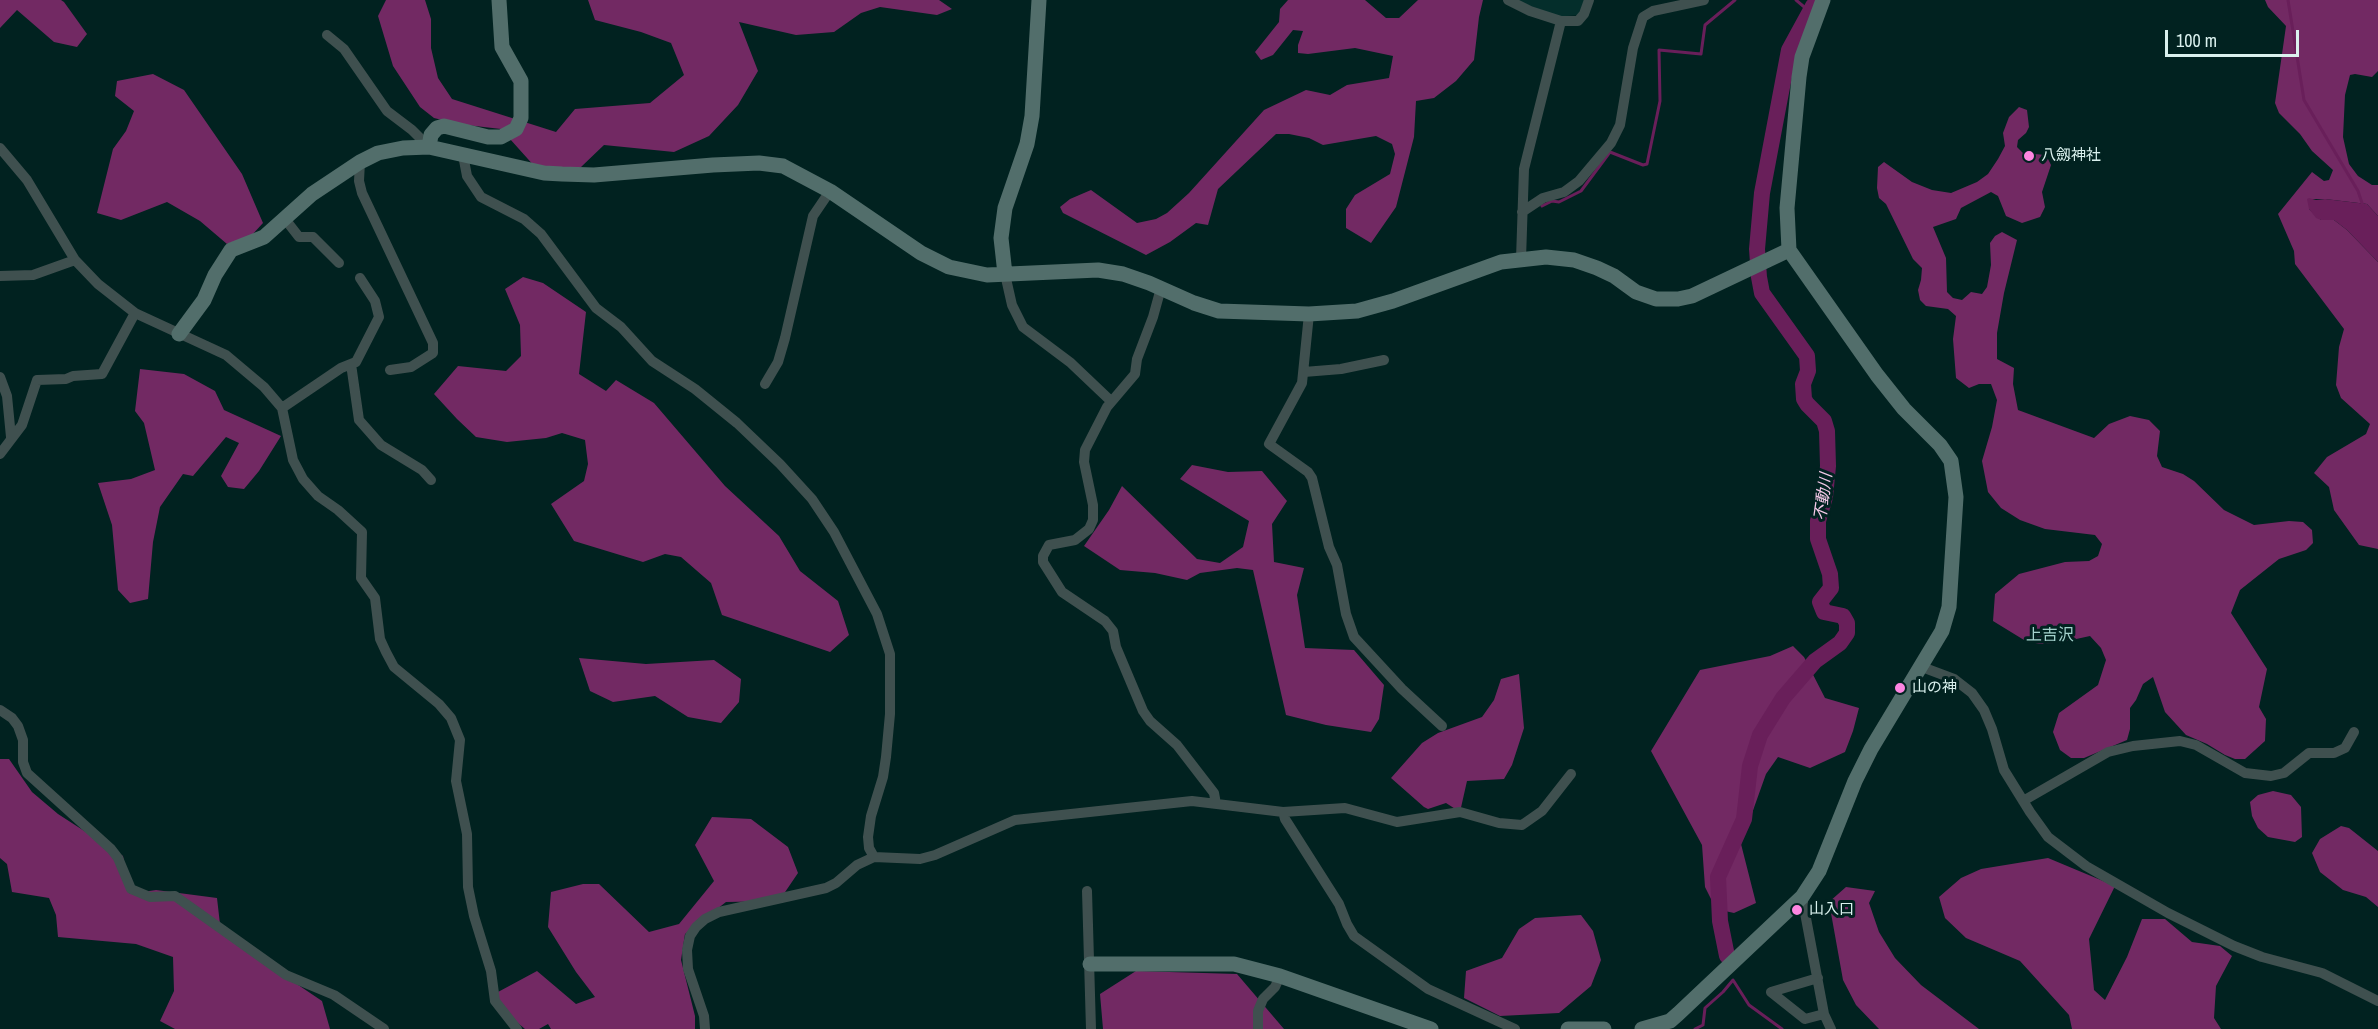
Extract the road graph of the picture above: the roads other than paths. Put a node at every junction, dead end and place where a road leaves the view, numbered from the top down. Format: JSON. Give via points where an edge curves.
{"nodes":[{"id":1,"x":499,"y":0,"type":"edge"},
{"id":2,"x":1039,"y":0,"type":"edge"},
{"id":3,"x":1508,"y":0,"type":"edge"},
{"id":4,"x":1589,"y":0,"type":"edge"},
{"id":5,"x":1704,"y":0,"type":"edge"},
{"id":6,"x":1823,"y":0,"type":"edge"},
{"id":7,"x":1561,"y":21,"type":"junction"},
{"id":8,"x":327,"y":35,"type":"dead end"},
{"id":9,"x":429,"y":147,"type":"junction"},
{"id":10,"x":0,"y":148,"type":"edge"},
{"id":11,"x":463,"y":155,"type":"junction"},
{"id":12,"x":360,"y":162,"type":"junction"},
{"id":13,"x":830,"y":190,"type":"junction"},
{"id":14,"x":1522,"y":212,"type":"junction"},
{"id":15,"x":285,"y":219,"type":"junction"},
{"id":16,"x":1783,"y":253,"type":"junction"},
{"id":17,"x":1521,"y":259,"type":"junction"},
{"id":18,"x":75,"y":260,"type":"junction"},
{"id":19,"x":339,"y":263,"type":"dead end"},
{"id":20,"x":1005,"y":274,"type":"junction"},
{"id":21,"x":0,"y":276,"type":"edge"},
{"id":22,"x":360,"y":278,"type":"dead end"},
{"id":23,"x":1161,"y":288,"type":"junction"},
{"id":24,"x":135,"y":313,"type":"junction"},
{"id":25,"x":1309,"y":314,"type":"junction"},
{"id":26,"x":179,"y":334,"type":"junction"},
{"id":27,"x":1384,"y":360,"type":"dead end"},
{"id":28,"x":351,"y":363,"type":"junction"},
{"id":29,"x":390,"y":370,"type":"dead end"},
{"id":30,"x":1304,"y":372,"type":"junction"},
{"id":31,"x":0,"y":377,"type":"edge"},
{"id":32,"x":765,"y":384,"type":"dead end"},
{"id":33,"x":1111,"y":401,"type":"junction"},
{"id":34,"x":282,"y":408,"type":"junction"},
{"id":35,"x":11,"y":437,"type":"junction"},
{"id":36,"x":0,"y":454,"type":"edge"},
{"id":37,"x":431,"y":480,"type":"dead end"},
{"id":38,"x":1922,"y":667,"type":"junction"},
{"id":39,"x":0,"y":710,"type":"edge"},
{"id":40,"x":1442,"y":726,"type":"dead end"},
{"id":41,"x":2354,"y":732,"type":"dead end"},
{"id":42,"x":1571,"y":774,"type":"dead end"},
{"id":43,"x":2023,"y":801,"type":"junction"},
{"id":44,"x":1216,"y":804,"type":"junction"},
{"id":45,"x":1284,"y":812,"type":"junction"},
{"id":46,"x":874,"y":857,"type":"junction"},
{"id":47,"x":1087,"y":891,"type":"dead end"},
{"id":48,"x":1802,"y":897,"type":"junction"},
{"id":49,"x":1090,"y":964,"type":"junction"},
{"id":50,"x":1280,"y":976,"type":"junction"},
{"id":51,"x":1818,"y":978,"type":"junction"},
{"id":52,"x":2378,"y":1001,"type":"edge"},
{"id":53,"x":1824,"y":1014,"type":"junction"},
{"id":54,"x":1659,"y":1027,"type":"edge"},
{"id":55,"x":384,"y":1029,"type":"edge"},
{"id":56,"x":517,"y":1029,"type":"edge"},
{"id":57,"x":705,"y":1029,"type":"edge"},
{"id":58,"x":1091,"y":1029,"type":"edge"},
{"id":59,"x":1258,"y":1029,"type":"edge"},
{"id":60,"x":1431,"y":1029,"type":"edge"},
{"id":61,"x":1515,"y":1029,"type":"edge"},
{"id":62,"x":1568,"y":1029,"type":"edge"},
{"id":63,"x":1604,"y":1029,"type":"edge"},
{"id":64,"x":1642,"y":1029,"type":"edge"},
{"id":65,"x":1830,"y":1029,"type":"edge"}],
"edges":[{"from":1,"to":9,"type":"street","via":[[502,47],[521,81],[521,118],[516,129],[501,137],[488,137],[444,126],[431,135]]},
{"from":2,"to":20,"type":"street","via":[[1032,116],[1027,144],[1005,208],[1001,238]]},
{"from":3,"to":7,"type":"street"},
{"from":4,"to":7,"type":"street","via":[[1578,21]]},
{"from":5,"to":14,"type":"street","via":[[1653,11],[1643,17],[1633,48],[1620,125],[1611,143],[1579,181]]},
{"from":6,"to":16,"type":"street","via":[[1802,57]]},
{"from":7,"to":14,"type":"street","via":[[1524,169]]},
{"from":8,"to":9,"type":"street","via":[[344,49],[387,111]]},
{"from":9,"to":11,"type":"street"},
{"from":9,"to":12,"type":"street","via":[[403,147]]},
{"from":10,"to":18,"type":"street","via":[[27,180]]},
{"from":11,"to":13,"type":"street","via":[[544,173],[594,175],[759,163],[783,166]]},
{"from":11,"to":46,"type":"street","via":[[467,176],[481,197],[524,219],[541,234],[596,308],[621,327],[652,361],[737,423],[812,499],[834,532],[878,614],[890,654],[886,757],[868,837]]},
{"from":12,"to":15,"type":"street","via":[[312,194]]},
{"from":12,"to":29,"type":"street","via":[[362,193],[433,343],[433,353],[411,367]]},
{"from":13,"to":20,"type":"street","via":[[921,253],[948,267],[987,275]]},
{"from":13,"to":32,"type":"street","via":[[813,216],[785,338],[778,362]]},
{"from":14,"to":17,"type":"street"},
{"from":15,"to":19,"type":"street","via":[[299,237],[313,237]]},
{"from":15,"to":26,"type":"street","via":[[264,237],[231,250],[204,300]]},
{"from":16,"to":17,"type":"street","via":[[1678,299],[1656,299],[1636,292],[1614,276],[1574,260]]},
{"from":16,"to":38,"type":"street","via":[[1904,409],[1951,461],[1956,497],[1949,607],[1942,631]]},
{"from":17,"to":25,"type":"street","via":[[1470,271],[1384,304],[1357,311]]},
{"from":18,"to":21,"type":"street","via":[[33,275]]},
{"from":18,"to":24,"type":"street","via":[[103,289]]},
{"from":20,"to":23,"type":"street","via":[[1098,270],[1123,274]]},
{"from":20,"to":33,"type":"street","via":[[1012,306],[1023,327],[1071,363]]},
{"from":22,"to":28,"type":"street","via":[[380,317],[356,362]]},
{"from":23,"to":25,"type":"street","via":[[1219,311]]},
{"from":23,"to":33,"type":"street","via":[[1135,374]]},
{"from":24,"to":26,"type":"street"},
{"from":24,"to":35,"type":"street","via":[[102,374],[37,380],[22,425]]},
{"from":25,"to":30,"type":"street"},
{"from":26,"to":34,"type":"street","via":[[226,355]]},
{"from":27,"to":30,"type":"street"},
{"from":28,"to":34,"type":"street"},
{"from":28,"to":37,"type":"street","via":[[359,420],[381,445]]},
{"from":30,"to":40,"type":"street","via":[[1297,394],[1269,444],[1312,478],[1354,637]]},
{"from":31,"to":35,"type":"street","via":[[7,396]]},
{"from":33,"to":44,"type":"street","via":[[1085,450],[1093,520],[1089,529],[1075,540],[1049,545],[1043,562],[1062,592],[1105,621],[1113,631],[1143,711],[1177,745],[1214,793]]},
{"from":34,"to":56,"type":"street","via":[[293,460],[303,479],[362,532],[361,578],[375,598],[380,639],[394,667],[439,704],[451,718],[460,740],[456,781],[467,834],[468,887],[491,971],[495,1001]]},
{"from":35,"to":36,"type":"street"},
{"from":38,"to":43,"type":"street","via":[[1954,679],[1972,693],[1984,710],[2004,770]]},
{"from":38,"to":48,"type":"street","via":[[1871,749],[1820,871]]},
{"from":39,"to":55,"type":"street","via":[[18,726],[27,772],[111,849],[131,888],[150,897],[174,896],[286,975],[334,995]]},
{"from":41,"to":43,"type":"street","via":[[2345,748],[2334,753],[2309,753],[2284,773],[2271,776],[2245,773],[2196,745],[2180,741],[2133,746],[2108,752]]},
{"from":42,"to":45,"type":"street","via":[[1542,811],[1522,825],[1460,812],[1397,822],[1345,808]]},
{"from":43,"to":52,"type":"street","via":[[2048,837],[2086,866],[2168,914],[2262,957],[2322,973]]},
{"from":44,"to":45,"type":"street"},
{"from":44,"to":46,"type":"street","via":[[1164,803],[1015,820],[920,859]]},
{"from":45,"to":61,"type":"street","via":[[1340,903],[1354,936],[1428,989]]},
{"from":46,"to":57,"type":"street","via":[[826,888],[719,912],[696,927],[687,950],[688,969],[705,1016]]},
{"from":47,"to":49,"type":"street"},
{"from":48,"to":51,"type":"street"},
{"from":48,"to":54,"type":"street","via":[[1678,1014]]},
{"from":49,"to":50,"type":"street","via":[[1234,964]]},
{"from":49,"to":58,"type":"street"},
{"from":50,"to":59,"type":"street","via":[[1258,1011]]},
{"from":50,"to":60,"type":"street"},
{"from":51,"to":53,"type":"street"},
{"from":51,"to":53,"type":"street","via":[[1771,992],[1805,1019]]},
{"from":53,"to":65,"type":"street"},
{"from":54,"to":64,"type":"street"},
{"from":62,"to":63,"type":"street"}]}
